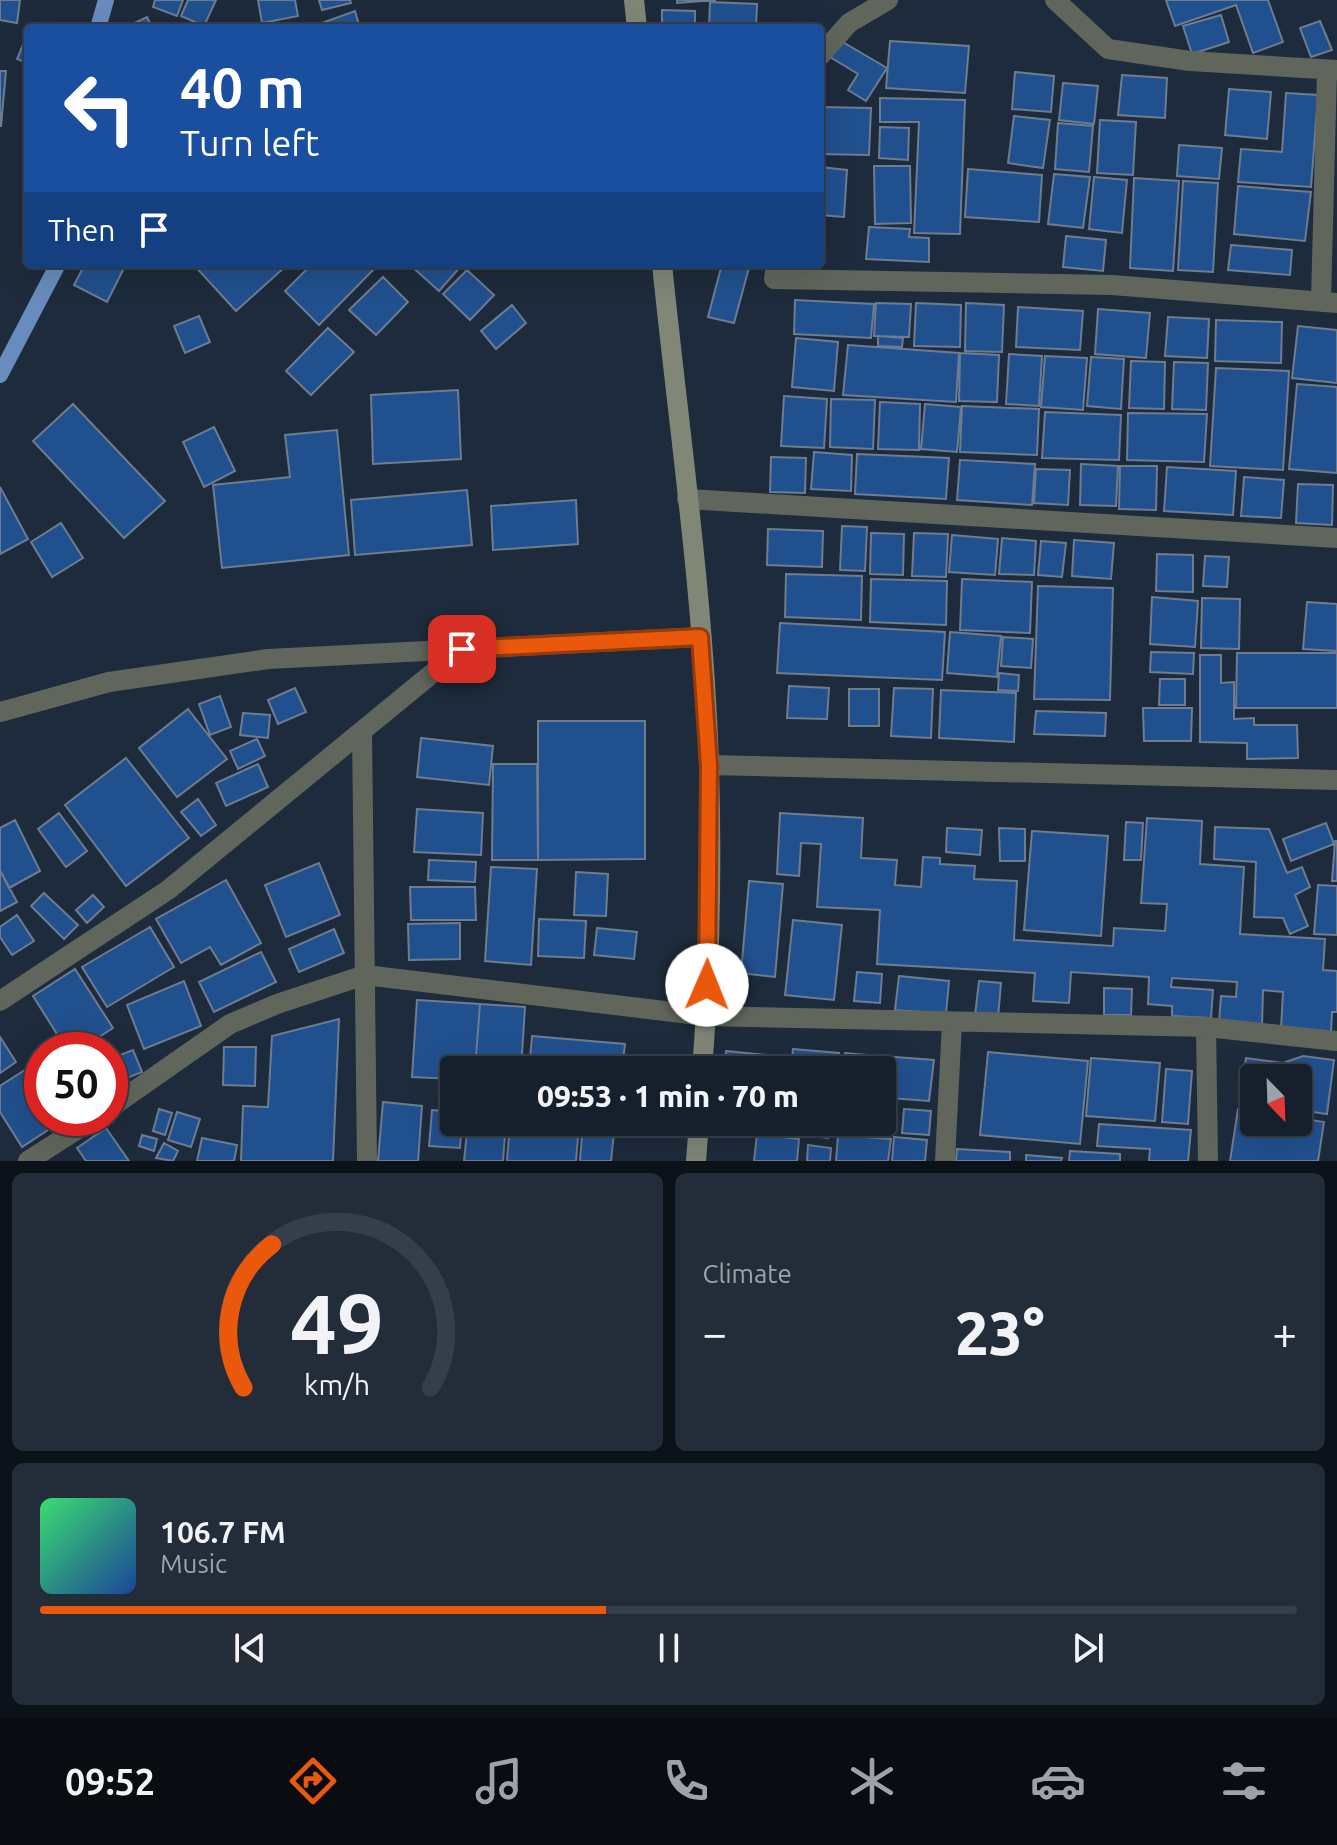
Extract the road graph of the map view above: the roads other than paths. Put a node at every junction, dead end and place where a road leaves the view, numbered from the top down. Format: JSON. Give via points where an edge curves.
{"nodes":[{"id":1,"x":634,"y":0,"type":"edge"},
{"id":2,"x":888,"y":0,"type":"edge"},
{"id":3,"x":1055,"y":0,"type":"edge"},
{"id":4,"x":637,"y":24,"type":"edge"},
{"id":5,"x":824,"y":51,"type":"edge"},
{"id":6,"x":1332,"y":71,"type":"edge"},
{"id":7,"x":662,"y":268,"type":"edge"},
{"id":8,"x":775,"y":268,"type":"edge"},
{"id":9,"x":1329,"y":302,"type":"edge"},
{"id":10,"x":687,"y":499,"type":"junction"},
{"id":11,"x":1337,"y":538,"type":"edge"},
{"id":12,"x":700,"y":637,"type":"junction"},
{"id":13,"x":462,"y":649,"type":"junction"},
{"id":14,"x":0,"y":712,"type":"edge"},
{"id":15,"x":362,"y":731,"type":"junction"},
{"id":16,"x":709,"y":765,"type":"junction"},
{"id":17,"x":1337,"y":780,"type":"edge"},
{"id":18,"x":365,"y":975,"type":"junction"},
{"id":19,"x":0,"y":1001,"type":"edge"},
{"id":20,"x":706,"y":1016,"type":"junction"},
{"id":21,"x":952,"y":1022,"type":"junction"},
{"id":22,"x":1206,"y":1027,"type":"junction"},
{"id":23,"x":1337,"y":1041,"type":"edge"},
{"id":24,"x":703,"y":1056,"type":"edge"},
{"id":25,"x":128,"y":1095,"type":"edge"},
{"id":26,"x":67,"y":1136,"type":"edge"},
{"id":27,"x":698,"y":1136,"type":"edge"},
{"id":28,"x":28,"y":1161,"type":"edge"},
{"id":29,"x":367,"y":1161,"type":"edge"},
{"id":30,"x":696,"y":1161,"type":"edge"},
{"id":31,"x":945,"y":1161,"type":"edge"},
{"id":32,"x":1208,"y":1161,"type":"edge"}],
"edges":[{"from":1,"to":4,"type":"main road"},
{"from":2,"to":5,"type":"street","via":[[849,23]]},
{"from":3,"to":6,"type":"street","via":[[1108,49]]},
{"from":6,"to":9,"type":"street"},
{"from":7,"to":10,"type":"main road"},
{"from":8,"to":9,"type":"street","via":[[774,279],[1112,285]]},
{"from":10,"to":11,"type":"street"},
{"from":10,"to":12,"type":"main road"},
{"from":12,"to":13,"type":"street"},
{"from":12,"to":16,"type":"main road"},
{"from":13,"to":14,"type":"street","via":[[268,659],[109,682]]},
{"from":13,"to":15,"type":"street"},
{"from":15,"to":18,"type":"street"},
{"from":15,"to":19,"type":"street","via":[[168,890]]},
{"from":16,"to":17,"type":"street"},
{"from":16,"to":20,"type":"main road"},
{"from":18,"to":20,"type":"street"},
{"from":18,"to":25,"type":"street","via":[[230,1024]]},
{"from":18,"to":29,"type":"street"},
{"from":20,"to":21,"type":"street"},
{"from":20,"to":24,"type":"main road"},
{"from":21,"to":22,"type":"street"},
{"from":21,"to":31,"type":"street"},
{"from":22,"to":23,"type":"street"},
{"from":22,"to":32,"type":"street"},
{"from":26,"to":28,"type":"street"},
{"from":27,"to":30,"type":"main road"}]}
